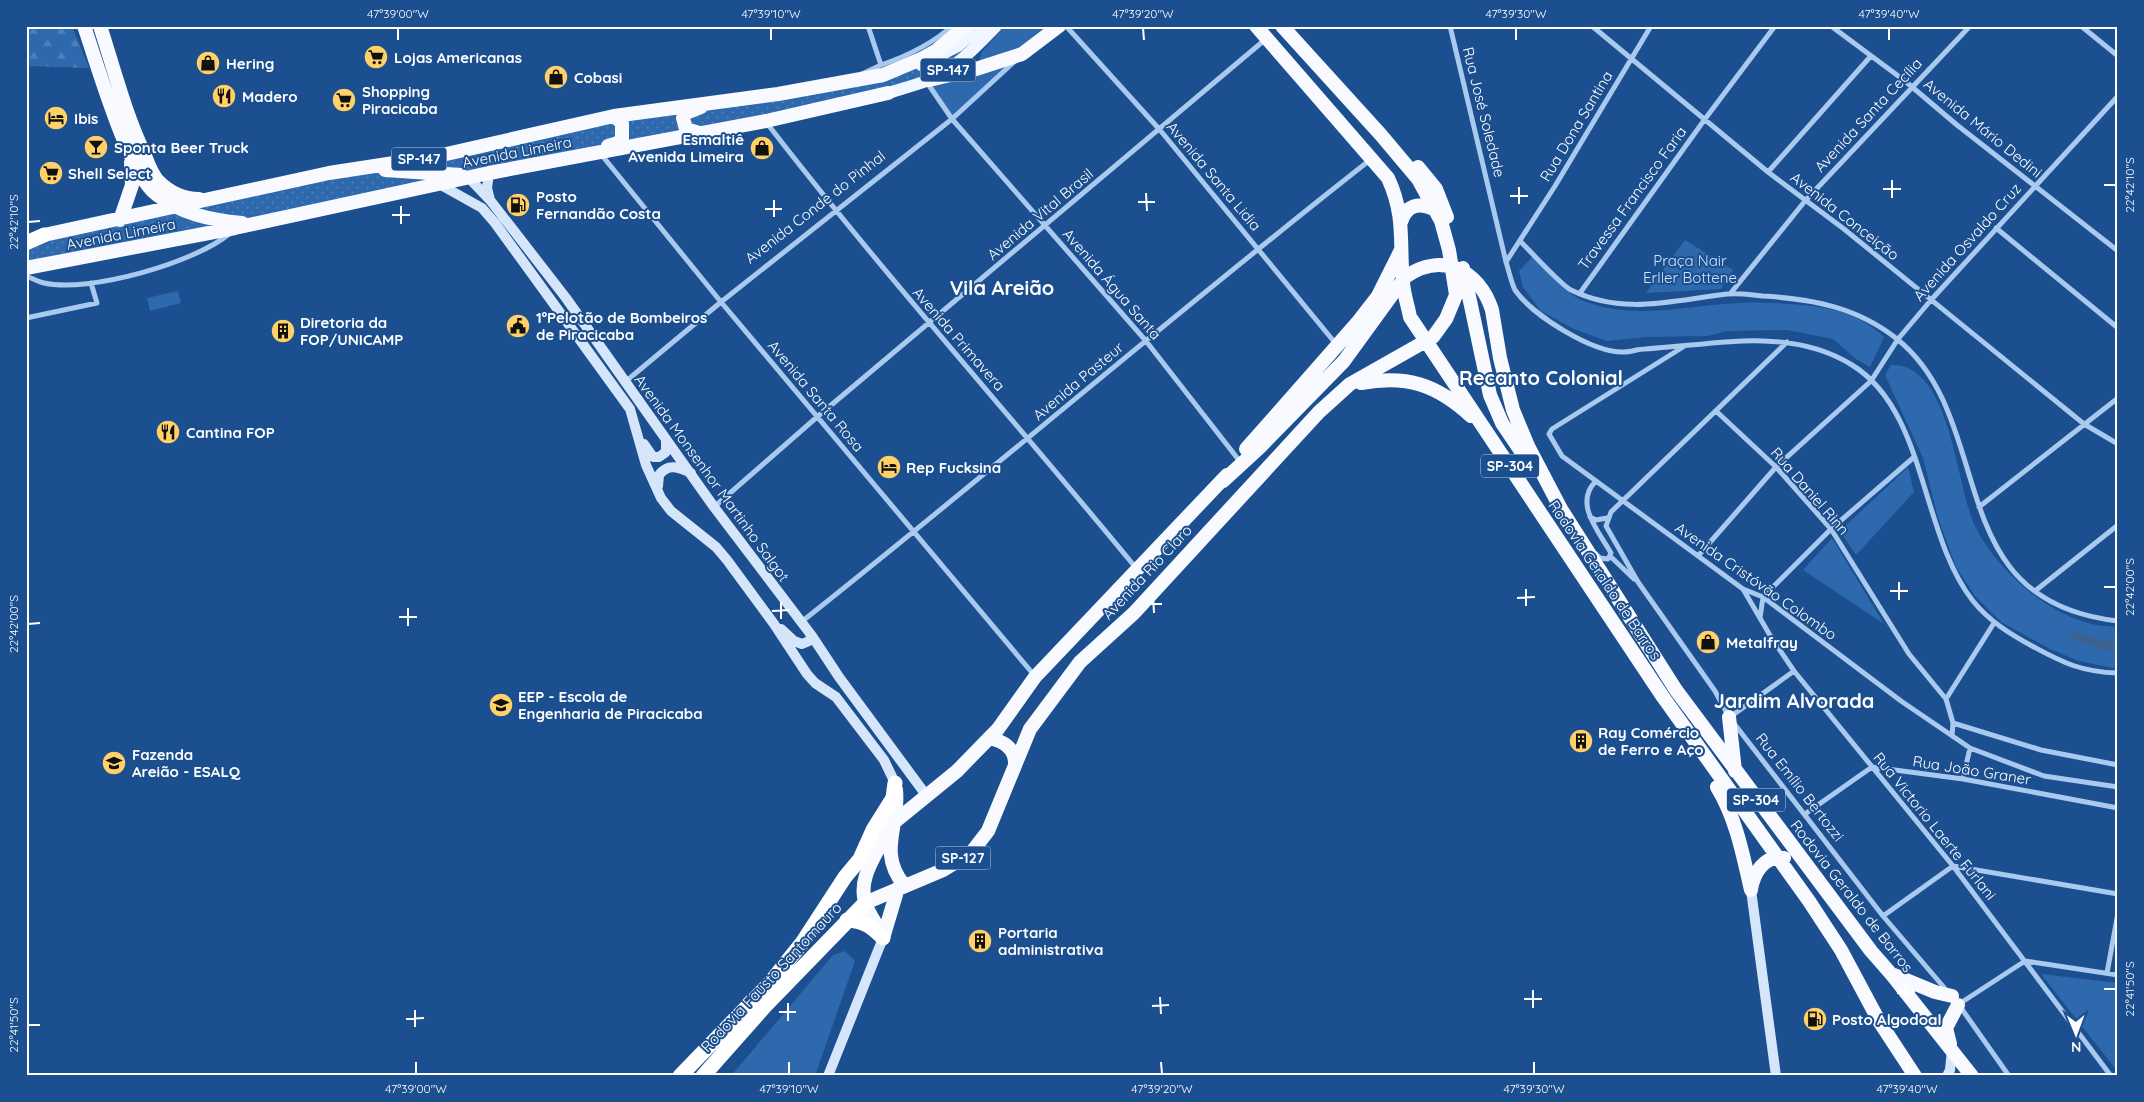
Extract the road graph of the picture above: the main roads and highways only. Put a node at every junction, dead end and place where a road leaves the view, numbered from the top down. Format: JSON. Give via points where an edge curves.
{"nodes":[{"id":1,"x":84,"y":26,"type":"edge"},
{"id":2,"x":100,"y":26,"type":"edge"},
{"id":3,"x":966,"y":26,"type":"edge"},
{"id":4,"x":981,"y":26,"type":"edge"},
{"id":5,"x":996,"y":26,"type":"edge"},
{"id":6,"x":1059,"y":26,"type":"edge"},
{"id":7,"x":1256,"y":26,"type":"edge"},
{"id":8,"x":1284,"y":28,"type":"edge"},
{"id":9,"x":882,"y":70,"type":"junction"},
{"id":10,"x":927,"y":80,"type":"junction"},
{"id":11,"x":888,"y":93,"type":"joint"},
{"id":12,"x":729,"y":99,"type":"junction"},
{"id":13,"x":614,"y":116,"type":"junction"},
{"id":14,"x":700,"y":133,"type":"junction"},
{"id":15,"x":1381,"y":135,"type":"junction"},
{"id":16,"x":131,"y":156,"type":"junction"},
{"id":17,"x":561,"y":159,"type":"junction"},
{"id":18,"x":357,"y":168,"type":"junction"},
{"id":19,"x":489,"y":173,"type":"junction"},
{"id":20,"x":469,"y":178,"type":"junction"},
{"id":21,"x":439,"y":184,"type":"junction"},
{"id":22,"x":222,"y":198,"type":"junction"},
{"id":23,"x":490,"y":200,"type":"junction"},
{"id":24,"x":175,"y":207,"type":"junction"},
{"id":25,"x":1436,"y":210,"type":"junction"},
{"id":26,"x":120,"y":220,"type":"junction"},
{"id":27,"x":1401,"y":222,"type":"junction"},
{"id":28,"x":252,"y":224,"type":"junction"},
{"id":29,"x":44,"y":235,"type":"joint"},
{"id":30,"x":26,"y":241,"type":"edge"},
{"id":31,"x":1402,"y":248,"type":"junction"},
{"id":32,"x":26,"y":268,"type":"edge"},
{"id":33,"x":566,"y":298,"type":"junction"},
{"id":34,"x":554,"y":306,"type":"junction"},
{"id":35,"x":1350,"y":384,"type":"junction"},
{"id":36,"x":1486,"y":430,"type":"junction"},
{"id":37,"x":638,"y":432,"type":"junction"},
{"id":38,"x":666,"y":439,"type":"junction"},
{"id":39,"x":692,"y":473,"type":"junction"},
{"id":40,"x":1223,"y":481,"type":"junction"},
{"id":41,"x":658,"y":488,"type":"junction"},
{"id":42,"x":1561,"y":509,"type":"junction"},
{"id":43,"x":774,"y":624,"type":"junction"},
{"id":44,"x":812,"y":636,"type":"junction"},
{"id":45,"x":1663,"y":697,"type":"junction"},
{"id":46,"x":1729,"y":717,"type":"road end"},
{"id":47,"x":989,"y":738,"type":"junction"},
{"id":48,"x":1015,"y":763,"type":"junction"},
{"id":49,"x":1735,"y":772,"type":"junction"},
{"id":50,"x":895,"y":783,"type":"junction"},
{"id":51,"x":926,"y":795,"type":"junction"},
{"id":52,"x":892,"y":824,"type":"junction"},
{"id":53,"x":1777,"y":858,"type":"junction"},
{"id":54,"x":860,"y":859,"type":"junction"},
{"id":55,"x":901,"y":887,"type":"junction"},
{"id":56,"x":1751,"y":890,"type":"junction"},
{"id":57,"x":865,"y":903,"type":"junction"},
{"id":58,"x":847,"y":920,"type":"junction"},
{"id":59,"x":883,"y":938,"type":"junction"},
{"id":60,"x":1871,"y":951,"type":"junction"},
{"id":61,"x":1892,"y":975,"type":"junction"},
{"id":62,"x":1952,"y":1050,"type":"junction"},
{"id":63,"x":680,"y":1076,"type":"edge"},
{"id":64,"x":703,"y":1076,"type":"edge"},
{"id":65,"x":828,"y":1076,"type":"edge"},
{"id":66,"x":1776,"y":1076,"type":"edge"},
{"id":67,"x":1916,"y":1076,"type":"edge"},
{"id":68,"x":1946,"y":1076,"type":"edge"},
{"id":69,"x":1972,"y":1076,"type":"edge"}],
"edges":[{"from":1,"to":16,"type":"highway"},
{"from":2,"to":22,"type":"highway","via":[[137,138],[158,180],[184,198]]},
{"from":3,"to":9,"type":"highway","name":"Avenida Limeira","via":[[929,55]]},
{"from":4,"to":9,"type":"main road","name":"Avenida Limeira","number":"SP-147","via":[[944,55],[916,67]]},
{"from":5,"to":10,"type":"main road","name":"Avenida Limeira","number":"SP-147","via":[[965,57]]},
{"from":6,"to":10,"type":"highway","name":"Avenida Conde do Pinhal","via":[[1022,54],[967,72]]},
{"from":7,"to":27,"type":"highway","via":[[1373,158],[1391,184]]},
{"from":8,"to":15,"type":"highway"},
{"from":9,"to":12,"type":"highway","name":"Avenida Limeira","number":"SP-147","via":[[844,83]]},
{"from":10,"to":11,"type":"main road","name":"Avenida Limeira","number":"SP-147"},
{"from":11,"to":14,"type":"highway","name":"Avenida Limeira","number":"SP-147"},
{"from":12,"to":13,"type":"highway","name":"Avenida Limeira","number":"SP-147"},
{"from":12,"to":14,"type":"highway","via":[[686,113],[686,130]]},
{"from":13,"to":17,"type":"highway","via":[[622,126],[622,138],[618,143]]},
{"from":13,"to":18,"type":"highway","name":"Avenida Limeira","number":"SP-147","via":[[433,157]]},
{"from":14,"to":17,"type":"highway","name":"Avenida Limeira","number":"SP-147"},
{"from":15,"to":25,"type":"highway","via":[[1418,179]]},
{"from":15,"to":42,"type":"highway","via":[[1424,173],[1436,189],[1457,244],[1490,395],[1502,423]]},
{"from":16,"to":24,"type":"highway","via":[[154,193]]},
{"from":16,"to":26,"type":"highway","via":[[132,184]]},
{"from":17,"to":19,"type":"highway","name":"Avenida Limeira","number":"SP-147"},
{"from":18,"to":20,"type":"highway","via":[[459,174]]},
{"from":18,"to":22,"type":"highway","name":"Avenida Limeira","number":"SP-147"},
{"from":19,"to":20,"type":"highway","name":"Avenida Limeira","number":"SP-147"},
{"from":19,"to":23,"type":"main road","via":[[487,188]]},
{"from":20,"to":21,"type":"highway","name":"Avenida Limeira","number":"SP-147"},
{"from":20,"to":23,"type":"main road","name":"Avenida Monsenhor Martinho Salgot"},
{"from":21,"to":28,"type":"highway","name":"Avenida Limeira","number":"SP-147"},
{"from":21,"to":34,"type":"main road","name":"Avenida Monsenhor Martinho Salgot","via":[[482,208]]},
{"from":22,"to":24,"type":"highway","name":"Avenida Limeira","number":"SP-147"},
{"from":23,"to":33,"type":"main road","name":"Avenida Monsenhor Martinho Salgot"},
{"from":24,"to":26,"type":"highway","name":"Avenida Limeira","number":"SP-147"},
{"from":24,"to":28,"type":"highway","via":[[207,219]]},
{"from":25,"to":27,"type":"highway","via":[[1414,205],[1405,212]]},
{"from":25,"to":35,"type":"highway","name":"Avenida Rio Claro","via":[[1449,250],[1456,295],[1446,318],[1433,338]]},
{"from":26,"to":29,"type":"highway","name":"Avenida Limeira","number":"SP-147"},
{"from":27,"to":31,"type":"highway"},
{"from":28,"to":32,"type":"highway","name":"Avenida Limeira","number":"SP-147"},
{"from":29,"to":30,"type":"highway"},
{"from":31,"to":36,"type":"highway","via":[[1403,284],[1410,318]]},
{"from":31,"to":40,"type":"highway","name":"Avenida Rio Claro","via":[[1378,296],[1238,459]]},
{"from":33,"to":34,"type":"main road"},
{"from":33,"to":38,"type":"main road","name":"Avenida Monsenhor Martinho Salgot"},
{"from":34,"to":37,"type":"main road","name":"Avenida Monsenhor Martinho Salgot","via":[[630,410]]},
{"from":35,"to":36,"type":"highway","via":[[1384,379],[1406,380],[1433,388],[1459,405]]},
{"from":35,"to":48,"type":"highway","name":"Avenida Rio Claro","via":[[1284,449],[1134,614],[1080,662],[1030,729]]},
{"from":36,"to":45,"type":"highway","name":"Rodovia Geraldo de Barros","number":"SP-304"},
{"from":37,"to":38,"type":"main road","via":[[645,448],[653,456],[659,457],[666,452]]},
{"from":37,"to":41,"type":"main road","name":"Avenida Monsenhor Martinho Salgot","via":[[646,465]]},
{"from":38,"to":39,"type":"main road","name":"Avenida Monsenhor Martinho Salgot"},
{"from":39,"to":41,"type":"main road","via":[[680,467],[668,468],[659,475]]},
{"from":39,"to":44,"type":"main road","name":"Avenida Monsenhor Martinho Salgot"},
{"from":40,"to":42,"type":"highway","via":[[1330,376],[1399,284],[1414,270],[1442,264],[1458,268],[1475,279],[1488,298],[1513,410]]},
{"from":40,"to":47,"type":"highway","name":"Avenida Rio Claro","via":[[1035,677]]},
{"from":41,"to":43,"type":"main road","name":"Avenida Monsenhor Martinho Salgot","via":[[671,511],[716,547]]},
{"from":42,"to":49,"type":"highway","name":"Rodovia Geraldo de Barros","number":"SP-304","via":[[1676,690]]},
{"from":43,"to":44,"type":"main road","via":[[802,644],[810,641]]},
{"from":43,"to":50,"type":"main road","name":"Avenida Monsenhor Martinho Salgot","via":[[807,674],[836,697],[866,736],[893,774]]},
{"from":44,"to":51,"type":"main road","name":"Avenida Monsenhor Martinho Salgot"},
{"from":45,"to":53,"type":"highway","name":"Rodovia Geraldo de Barros","number":"SP-304"},
{"from":45,"to":56,"type":"highway","via":[[1725,800],[1741,846]]},
{"from":46,"to":49,"type":"highway"},
{"from":47,"to":48,"type":"highway","via":[[1011,750]]},
{"from":47,"to":51,"type":"highway","name":"Avenida Rio Claro","via":[[957,771]]},
{"from":48,"to":55,"type":"highway","name":"Avenida Rio Claro","number":"SP-127","via":[[1001,805],[988,831],[971,853],[944,870]]},
{"from":49,"to":60,"type":"highway","name":"Rodovia Geraldo de Barros","number":"SP-304"},
{"from":50,"to":52,"type":"highway","via":[[897,795]]},
{"from":50,"to":54,"type":"highway","name":"Rodovia Fausto Santomauro","via":[[893,798]]},
{"from":51,"to":52,"type":"highway","name":"Avenida Rio Claro"},
{"from":52,"to":54,"type":"highway","name":"Avenida Rio Claro"},
{"from":52,"to":55,"type":"highway","via":[[890,856]]},
{"from":52,"to":57,"type":"highway","via":[[866,873]]},
{"from":53,"to":56,"type":"highway","via":[[1762,865]]},
{"from":53,"to":60,"type":"highway","via":[[1788,858],[1796,864]]},
{"from":53,"to":67,"type":"highway","name":"Rodovia Geraldo de Barros","number":"SP-304","via":[[1841,950],[1879,1021]]},
{"from":54,"to":63,"type":"highway","name":"Rodovia Fausto Santomauro","via":[[770,983]]},
{"from":55,"to":57,"type":"highway","name":"Avenida Rio Claro","number":"SP-127"},
{"from":55,"to":59,"type":"highway"},
{"from":56,"to":66,"type":"main road"},
{"from":57,"to":58,"type":"highway","name":"Rodovia Fausto Santomauro","number":"SP-127"},
{"from":57,"to":59,"type":"highway"},
{"from":58,"to":59,"type":"highway","via":[[870,925]]},
{"from":58,"to":64,"type":"highway","name":"Rodovia Fausto Santomauro","number":"SP-127"},
{"from":59,"to":65,"type":"main road"},
{"from":60,"to":61,"type":"highway","name":"Rodovia Geraldo de Barros","number":"SP-304"},
{"from":61,"to":62,"type":"highway","name":"Rodovia Geraldo de Barros","number":"SP-304"},
{"from":61,"to":62,"type":"highway","via":[[1955,1000],[1946,1028]]},
{"from":62,"to":68,"type":"main road","via":[[1950,1070]]},
{"from":62,"to":69,"type":"highway","name":"Rodovia Geraldo de Barros","number":"SP-304"}]}
